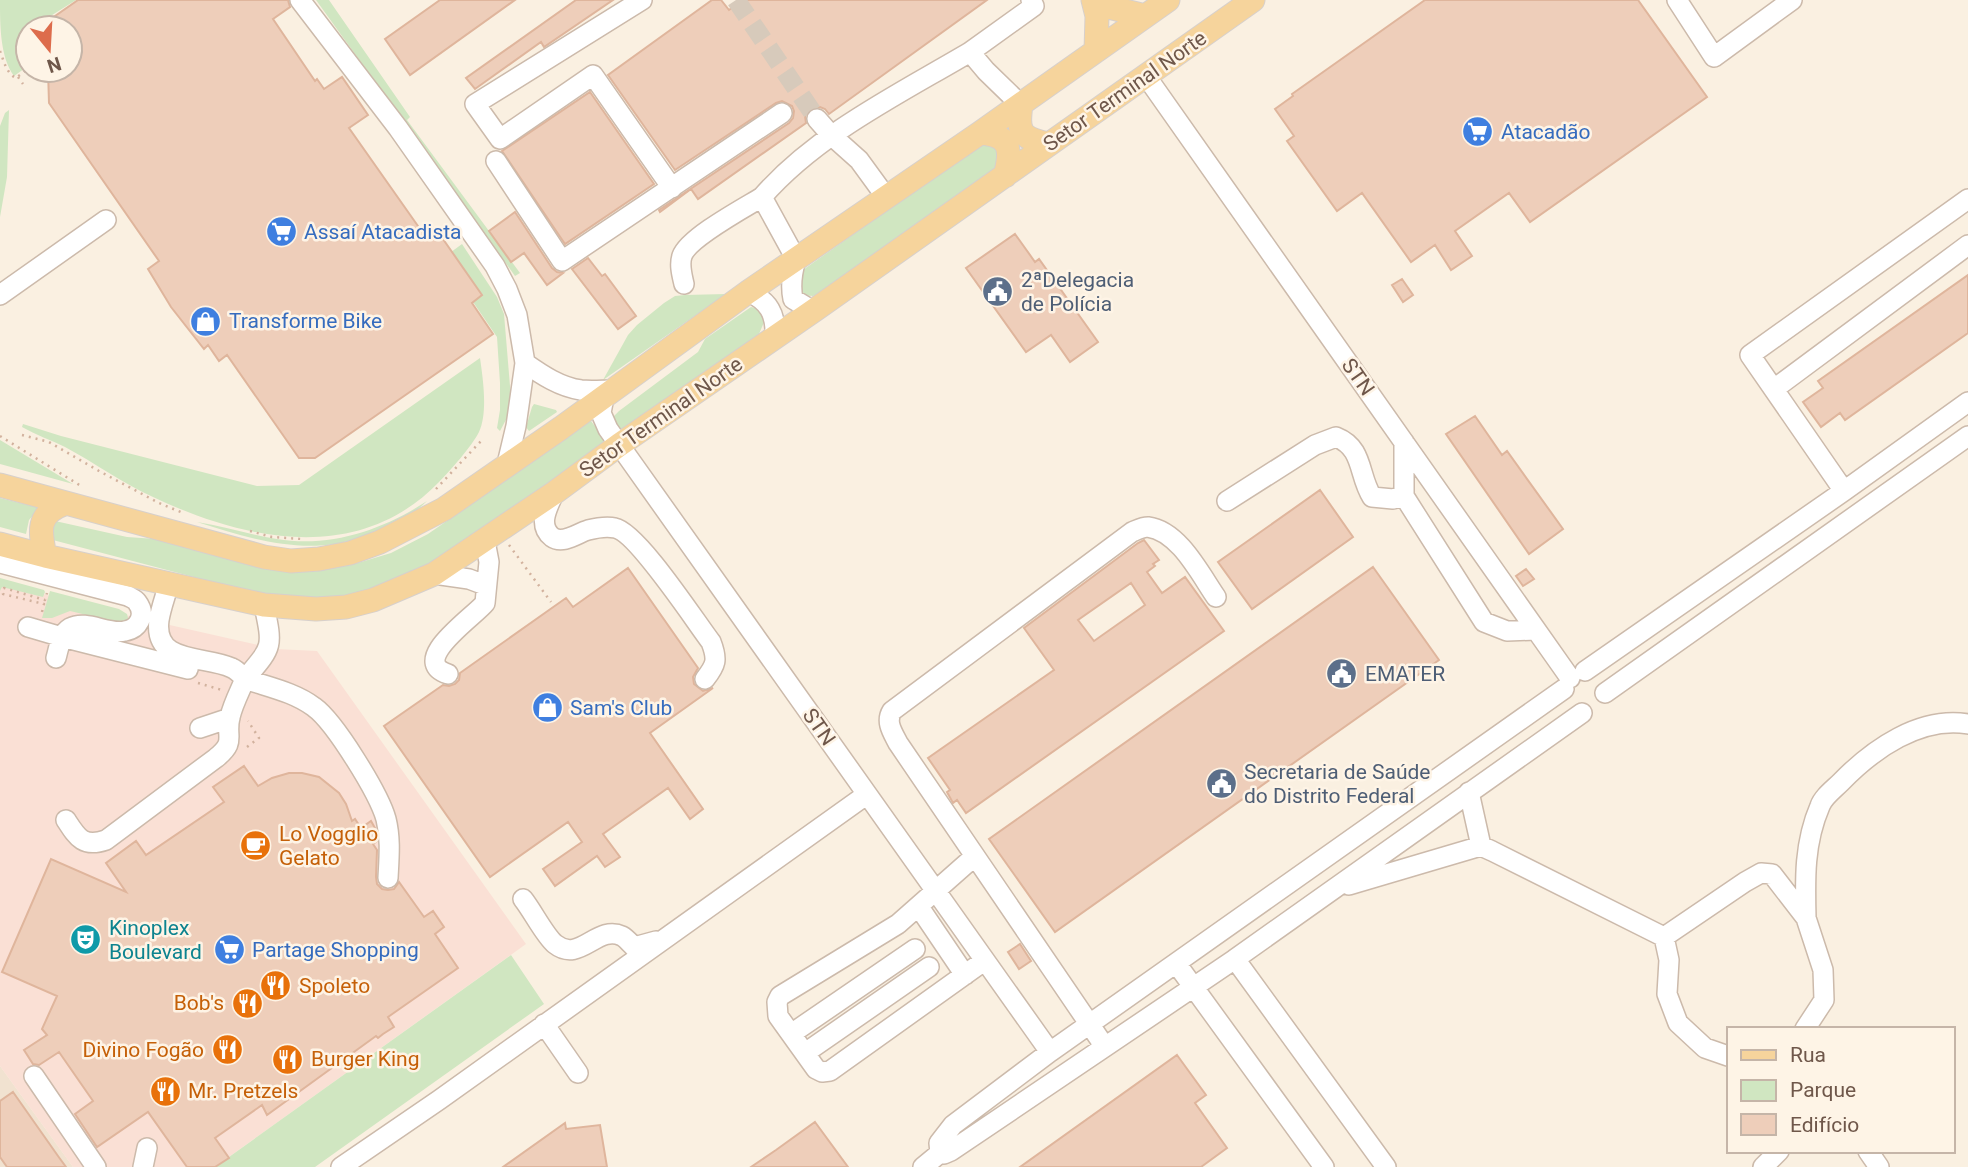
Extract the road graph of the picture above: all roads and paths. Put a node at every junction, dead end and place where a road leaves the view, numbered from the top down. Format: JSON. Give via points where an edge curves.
{"nodes":[{"id":1,"x":300,"y":0,"type":"edge"},
{"id":2,"x":642,"y":0,"type":"edge"},
{"id":3,"x":1031,"y":0,"type":"edge"},
{"id":4,"x":1094,"y":0,"type":"edge"},
{"id":5,"x":1168,"y":0,"type":"edge"},
{"id":6,"x":1253,"y":0,"type":"edge"},
{"id":7,"x":1677,"y":0,"type":"edge"},
{"id":8,"x":1792,"y":0,"type":"edge"},
{"id":9,"x":1145,"y":16,"type":"junction"},
{"id":10,"x":0,"y":51,"type":"edge"},
{"id":11,"x":971,"y":51,"type":"junction"},
{"id":12,"x":1096,"y":51,"type":"junction"},
{"id":13,"x":1146,"y":76,"type":"junction"},
{"id":14,"x":14,"y":77,"type":"edge"},
{"id":15,"x":1021,"y":105,"type":"junction"},
{"id":16,"x":782,"y":113,"type":"dead end"},
{"id":17,"x":817,"y":119,"type":"tunnel mouth"},
{"id":18,"x":980,"y":134,"type":"junction"},
{"id":19,"x":831,"y":135,"type":"junction"},
{"id":20,"x":1049,"y":144,"type":"junction"},
{"id":21,"x":496,"y":161,"type":"dead end"},
{"id":22,"x":1005,"y":176,"type":"junction"},
{"id":23,"x":672,"y":188,"type":"junction"},
{"id":24,"x":762,"y":197,"type":"junction"},
{"id":25,"x":886,"y":197,"type":"junction"},
{"id":26,"x":1968,"y":199,"type":"edge"},
{"id":27,"x":106,"y":220,"type":"dead end"},
{"id":28,"x":1968,"y":245,"type":"edge"},
{"id":29,"x":796,"y":259,"type":"junction"},
{"id":30,"x":684,"y":284,"type":"dead end"},
{"id":31,"x":748,"y":292,"type":"junction"},
{"id":32,"x":0,"y":295,"type":"edge"},
{"id":33,"x":816,"y":309,"type":"junction"},
{"id":34,"x":775,"y":337,"type":"junction"},
{"id":35,"x":526,"y":363,"type":"junction"},
{"id":36,"x":1774,"y":389,"type":"junction"},
{"id":37,"x":609,"y":394,"type":"junction"},
{"id":38,"x":1968,"y":402,"type":"edge"},
{"id":39,"x":0,"y":436,"type":"edge"},
{"id":40,"x":22,"y":436,"type":"dead end"},
{"id":41,"x":1968,"y":436,"type":"edge"},
{"id":42,"x":481,"y":440,"type":"dead end"},
{"id":43,"x":1404,"y":442,"type":"junction"},
{"id":44,"x":619,"y":445,"type":"junction"},
{"id":45,"x":507,"y":464,"type":"junction"},
{"id":46,"x":0,"y":485,"type":"edge"},
{"id":47,"x":85,"y":488,"type":"dead end"},
{"id":48,"x":1844,"y":491,"type":"junction"},
{"id":49,"x":554,"y":493,"type":"junction"},
{"id":50,"x":429,"y":496,"type":"dead end"},
{"id":51,"x":1404,"y":496,"type":"junction"},
{"id":52,"x":1227,"y":501,"type":"dead end"},
{"id":53,"x":64,"y":504,"type":"junction"},
{"id":54,"x":192,"y":517,"type":"dead end"},
{"id":55,"x":250,"y":531,"type":"dead end"},
{"id":56,"x":492,"y":536,"type":"junction"},
{"id":57,"x":306,"y":540,"type":"dead end"},
{"id":58,"x":0,"y":544,"type":"edge"},
{"id":59,"x":45,"y":556,"type":"junction"},
{"id":60,"x":0,"y":563,"type":"edge"},
{"id":61,"x":434,"y":575,"type":"junction"},
{"id":62,"x":169,"y":583,"type":"junction"},
{"id":63,"x":485,"y":585,"type":"junction"},
{"id":64,"x":49,"y":587,"type":"dead end"},
{"id":65,"x":1216,"y":597,"type":"dead end"},
{"id":66,"x":551,"y":602,"type":"dead end"},
{"id":67,"x":264,"y":605,"type":"junction"},
{"id":68,"x":31,"y":628,"type":"joint"},
{"id":69,"x":1535,"y":629,"type":"junction"},
{"id":70,"x":62,"y":637,"type":"junction"},
{"id":71,"x":56,"y":658,"type":"dead end"},
{"id":72,"x":448,"y":674,"type":"dead end"},
{"id":73,"x":705,"y":679,"type":"dead end"},
{"id":74,"x":1573,"y":679,"type":"junction"},
{"id":75,"x":192,"y":681,"type":"dead end"},
{"id":76,"x":1605,"y":693,"type":"junction"},
{"id":77,"x":238,"y":696,"type":"junction"},
{"id":78,"x":1582,"y":713,"type":"junction"},
{"id":79,"x":1968,"y":724,"type":"edge"},
{"id":80,"x":200,"y":728,"type":"dead end"},
{"id":81,"x":240,"y":751,"type":"dead end"},
{"id":82,"x":1469,"y":792,"type":"junction"},
{"id":83,"x":866,"y":795,"type":"junction"},
{"id":84,"x":66,"y":820,"type":"dead end"},
{"id":85,"x":1481,"y":846,"type":"junction"},
{"id":86,"x":975,"y":856,"type":"junction"},
{"id":87,"x":388,"y":878,"type":"dead end"},
{"id":88,"x":1334,"y":889,"type":"junction"},
{"id":89,"x":935,"y":892,"type":"junction"},
{"id":90,"x":523,"y":898,"type":"dead end"},
{"id":91,"x":919,"y":907,"type":"junction"},
{"id":92,"x":1806,"y":918,"type":"junction"},
{"id":93,"x":898,"y":924,"type":"junction"},
{"id":94,"x":1664,"y":937,"type":"junction"},
{"id":95,"x":664,"y":939,"type":"junction"},
{"id":96,"x":634,"y":947,"type":"junction"},
{"id":97,"x":915,"y":949,"type":"junction"},
{"id":98,"x":1235,"y":959,"type":"junction"},
{"id":99,"x":984,"y":961,"type":"junction"},
{"id":100,"x":1176,"y":963,"type":"junction"},
{"id":101,"x":929,"y":967,"type":"junction"},
{"id":102,"x":615,"y":974,"type":"junction"},
{"id":103,"x":965,"y":975,"type":"junction"},
{"id":104,"x":1193,"y":987,"type":"junction"},
{"id":105,"x":945,"y":989,"type":"junction"},
{"id":106,"x":1090,"y":1024,"type":"junction"},
{"id":107,"x":1806,"y":1027,"type":"edge"},
{"id":108,"x":539,"y":1028,"type":"junction"},
{"id":109,"x":791,"y":1034,"type":"junction"},
{"id":110,"x":1105,"y":1048,"type":"junction"},
{"id":111,"x":1050,"y":1052,"type":"junction"},
{"id":112,"x":805,"y":1053,"type":"junction"},
{"id":113,"x":1727,"y":1056,"type":"edge"},
{"id":114,"x":34,"y":1076,"type":"dead end"},
{"id":115,"x":573,"y":1077,"type":"dead end"},
{"id":116,"x":940,"y":1153,"type":"junction"},
{"id":117,"x":1777,"y":1153,"type":"edge"},
{"id":118,"x":96,"y":1167,"type":"edge"},
{"id":119,"x":341,"y":1167,"type":"edge"},
{"id":120,"x":923,"y":1167,"type":"edge"},
{"id":121,"x":1324,"y":1167,"type":"edge"},
{"id":122,"x":1386,"y":1167,"type":"edge"},
{"id":123,"x":1763,"y":1167,"type":"edge"}],
"edges":[{"from":1,"to":35,"type":"street","via":[[495,266],[517,316]]},
{"from":2,"to":23,"type":"street","via":[[475,104],[500,139],[593,75]]},
{"from":3,"to":11,"type":"street","via":[[1034,6]]},
{"from":4,"to":9,"type":"main road"},
{"from":4,"to":12,"type":"main road"},
{"from":5,"to":9,"type":"main road"},
{"from":6,"to":13,"type":"main road","name":"Setor Terminal Norte"},
{"from":7,"to":8,"type":"street","via":[[1714,57]]},
{"from":9,"to":12,"type":"main road"},
{"from":10,"to":14,"type":"path"},
{"from":11,"to":15,"type":"street"},
{"from":11,"to":19,"type":"street"},
{"from":12,"to":15,"type":"main road"},
{"from":13,"to":20,"type":"main road","name":"Setor Terminal Norte"},
{"from":13,"to":43,"type":"street","name":"STN"},
{"from":15,"to":18,"type":"main road"},
{"from":15,"to":20,"type":"main road","via":[[1022,134]]},
{"from":16,"to":23,"type":"street"},
{"from":17,"to":19,"type":"street"},
{"from":18,"to":22,"type":"main road","via":[[1006,143],[1010,159]]},
{"from":18,"to":25,"type":"main road"},
{"from":19,"to":24,"type":"street"},
{"from":19,"to":25,"type":"street","via":[[859,160]]},
{"from":20,"to":22,"type":"main road","name":"Setor Terminal Norte"},
{"from":21,"to":23,"type":"street","via":[[562,261]]},
{"from":22,"to":33,"type":"main road","name":"Setor Terminal Norte"},
{"from":24,"to":29,"type":"street"},
{"from":24,"to":30,"type":"street","via":[[698,237],[682,254]]},
{"from":25,"to":29,"type":"main road"},
{"from":26,"to":36,"type":"street","via":[[1750,355]]},
{"from":27,"to":32,"type":"street"},
{"from":28,"to":36,"type":"street"},
{"from":29,"to":31,"type":"main road"},
{"from":29,"to":33,"type":"street","via":[[793,299]]},
{"from":31,"to":34,"type":"street","via":[[769,308]]},
{"from":31,"to":37,"type":"main road"},
{"from":33,"to":34,"type":"main road","name":"Setor Terminal Norte"},
{"from":34,"to":44,"type":"main road","name":"Setor Terminal Norte"},
{"from":35,"to":37,"type":"street","via":[[566,386]]},
{"from":35,"to":45,"type":"street"},
{"from":36,"to":48,"type":"street"},
{"from":37,"to":44,"type":"street","name":"STN","via":[[601,413]]},
{"from":37,"to":45,"type":"main road"},
{"from":38,"to":48,"type":"street"},
{"from":39,"to":47,"type":"path"},
{"from":40,"to":54,"type":"path","via":[[49,442],[150,499]]},
{"from":41,"to":76,"type":"street"},
{"from":42,"to":50,"type":"path"},
{"from":43,"to":51,"type":"street"},
{"from":43,"to":69,"type":"street","name":"STN"},
{"from":44,"to":49,"type":"main road","name":"Setor Terminal Norte"},
{"from":44,"to":83,"type":"street","name":"STN"},
{"from":45,"to":53,"type":"main road","via":[[444,509],[380,542],[318,559],[264,557]]},
{"from":46,"to":53,"type":"main road"},
{"from":48,"to":74,"type":"street"},
{"from":49,"to":56,"type":"main road","name":"Setor Terminal Norte"},
{"from":49,"to":73,"type":"street","via":[[544,516],[552,537],[567,539],[586,530],[614,527],[641,548],[711,642],[715,666]]},
{"from":51,"to":52,"type":"street","via":[[1372,497],[1364,485],[1358,456],[1346,441],[1336,437],[1315,445]]},
{"from":51,"to":69,"type":"street","via":[[1484,622],[1507,631]]},
{"from":53,"to":59,"type":"main road","via":[[43,520]]},
{"from":55,"to":57,"type":"path"},
{"from":56,"to":61,"type":"main road","name":"Setor Terminal Norte"},
{"from":56,"to":63,"type":"street"},
{"from":56,"to":66,"type":"path"},
{"from":58,"to":59,"type":"main road","name":"Setor Terminal Norte"},
{"from":59,"to":62,"type":"main road","name":"Setor Terminal Norte"},
{"from":60,"to":70,"type":"street","via":[[128,596],[141,609],[138,626],[129,631],[73,626]]},
{"from":61,"to":63,"type":"street"},
{"from":61,"to":67,"type":"main road","name":"Setor Terminal Norte","via":[[346,607]]},
{"from":62,"to":67,"type":"main road","name":"Setor Terminal Norte"},
{"from":62,"to":77,"type":"street","via":[[158,623],[161,641],[175,653],[233,668]]},
{"from":63,"to":72,"type":"street","via":[[485,603],[438,650],[436,667]]},
{"from":64,"to":68,"type":"path","via":[[45,600],[4,588],[2,594],[44,604]]},
{"from":65,"to":86,"type":"street","via":[[1182,547],[1160,531],[1145,527],[1132,532],[892,711],[888,722],[898,743]]},
{"from":67,"to":77,"type":"street","via":[[270,644]]},
{"from":68,"to":70,"type":"street"},
{"from":69,"to":74,"type":"street","name":"STN"},
{"from":70,"to":71,"type":"street"},
{"from":70,"to":77,"type":"street","via":[[217,676]]},
{"from":74,"to":76,"type":"street","via":[[1592,673],[1602,680]]},
{"from":74,"to":78,"type":"street","via":[[1564,696]]},
{"from":74,"to":100,"type":"street"},
{"from":75,"to":77,"type":"path"},
{"from":76,"to":78,"type":"street","via":[[1595,710]]},
{"from":77,"to":80,"type":"street"},
{"from":77,"to":81,"type":"path","via":[[259,738]]},
{"from":77,"to":84,"type":"street","via":[[226,751],[106,840],[91,844],[82,840]]},
{"from":77,"to":87,"type":"street","via":[[298,697],[317,709],[336,732],[367,777],[385,817],[390,839]]},
{"from":78,"to":82,"type":"street"},
{"from":79,"to":92,"type":"street","via":[[1927,725],[1895,740],[1859,763],[1821,803],[1808,840]]},
{"from":82,"to":85,"type":"street"},
{"from":82,"to":88,"type":"street"},
{"from":83,"to":89,"type":"street","name":"STN"},
{"from":83,"to":95,"type":"street"},
{"from":85,"to":88,"type":"street"},
{"from":85,"to":94,"type":"street"},
{"from":86,"to":89,"type":"street"},
{"from":86,"to":106,"type":"street"},
{"from":88,"to":98,"type":"street"},
{"from":89,"to":91,"type":"street"},
{"from":89,"to":99,"type":"street","name":"STN"},
{"from":90,"to":96,"type":"street","via":[[554,943],[566,950],[578,949],[607,933],[622,936]]},
{"from":91,"to":93,"type":"street"},
{"from":91,"to":103,"type":"street"},
{"from":92,"to":94,"type":"street","via":[[1772,874],[1761,873]]},
{"from":92,"to":107,"type":"street","via":[[1823,970],[1825,1000]]},
{"from":93,"to":97,"type":"street"},
{"from":93,"to":109,"type":"street","via":[[780,996],[778,1016]]},
{"from":94,"to":113,"type":"street","via":[[1669,960],[1667,994],[1678,1023],[1705,1048]]},
{"from":95,"to":96,"type":"street"},
{"from":95,"to":102,"type":"street"},
{"from":96,"to":102,"type":"street"},
{"from":97,"to":101,"type":"street"},
{"from":97,"to":109,"type":"street"},
{"from":98,"to":104,"type":"street"},
{"from":98,"to":122,"type":"street"},
{"from":99,"to":103,"type":"street"},
{"from":99,"to":111,"type":"street","name":"STN"},
{"from":100,"to":104,"type":"street"},
{"from":100,"to":106,"type":"street"},
{"from":101,"to":105,"type":"street"},
{"from":101,"to":112,"type":"street"},
{"from":102,"to":108,"type":"street"},
{"from":103,"to":105,"type":"street"},
{"from":104,"to":110,"type":"street"},
{"from":104,"to":121,"type":"street"},
{"from":105,"to":112,"type":"street","via":[[830,1071],[816,1069]]},
{"from":106,"to":110,"type":"street"},
{"from":106,"to":111,"type":"street"},
{"from":108,"to":115,"type":"street"},
{"from":108,"to":119,"type":"street"},
{"from":109,"to":112,"type":"street"},
{"from":110,"to":116,"type":"street","via":[[951,1151]]},
{"from":111,"to":116,"type":"street","via":[[953,1125],[940,1143]]},
{"from":114,"to":118,"type":"street"},
{"from":116,"to":120,"type":"street"},
{"from":117,"to":123,"type":"street"}]}
